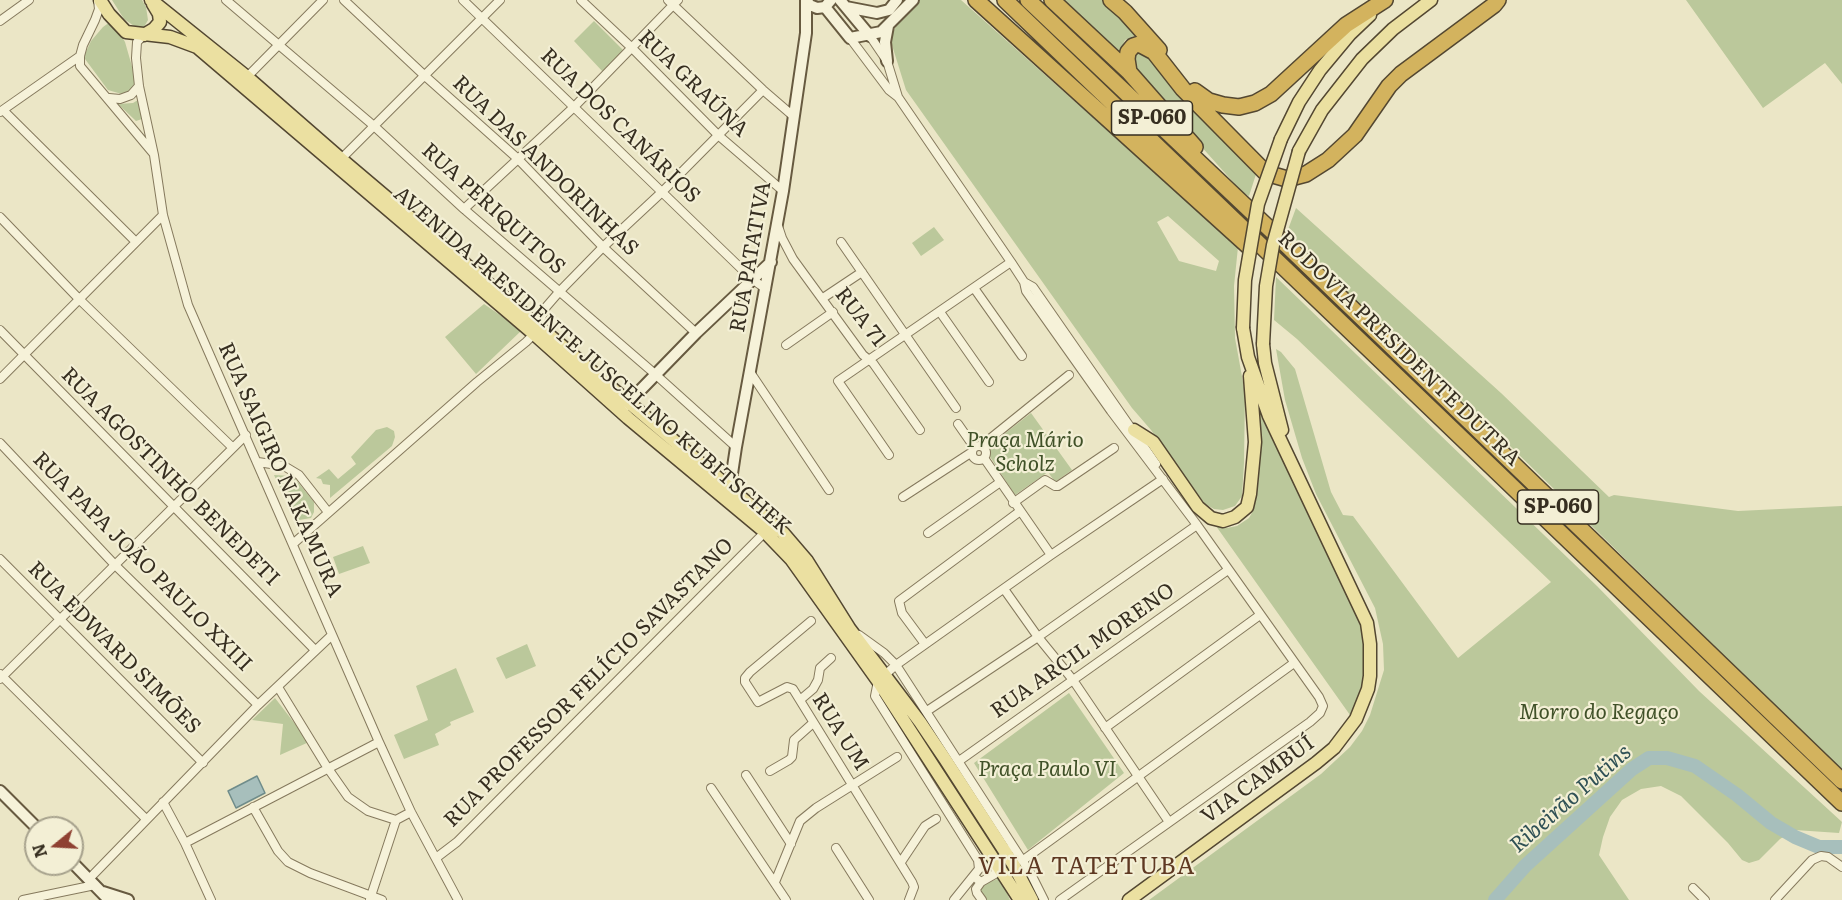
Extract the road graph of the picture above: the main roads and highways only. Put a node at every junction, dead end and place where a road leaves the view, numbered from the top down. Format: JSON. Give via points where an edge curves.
{"nodes":[{"id":1,"x":99,"y":0,"type":"edge"},
{"id":2,"x":151,"y":0,"type":"edge"},
{"id":3,"x":806,"y":0,"type":"edge"},
{"id":4,"x":897,"y":0,"type":"edge"},
{"id":5,"x":913,"y":0,"type":"edge"},
{"id":6,"x":976,"y":0,"type":"edge"},
{"id":7,"x":1005,"y":0,"type":"edge"},
{"id":8,"x":1028,"y":0,"type":"edge"},
{"id":9,"x":1052,"y":0,"type":"edge"},
{"id":10,"x":1111,"y":0,"type":"edge"},
{"id":11,"x":1385,"y":0,"type":"edge"},
{"id":12,"x":1431,"y":0,"type":"edge"},
{"id":13,"x":1498,"y":0,"type":"edge"},
{"id":14,"x":843,"y":3,"type":"edge"},
{"id":15,"x":826,"y":5,"type":"edge"},
{"id":16,"x":888,"y":26,"type":"junction"},
{"id":17,"x":806,"y":33,"type":"junction"},
{"id":18,"x":144,"y":35,"type":"junction"},
{"id":19,"x":870,"y":36,"type":"junction"},
{"id":20,"x":887,"y":61,"type":"road end"},
{"id":21,"x":1130,"y":72,"type":"junction"},
{"id":22,"x":1276,"y":235,"type":"junction"},
{"id":23,"x":772,"y":256,"type":"junction"},
{"id":24,"x":536,"y":329,"type":"junction"},
{"id":25,"x":1248,"y":357,"type":"junction"},
{"id":26,"x":1400,"y":378,"type":"junction"},
{"id":27,"x":628,"y":400,"type":"junction"},
{"id":28,"x":620,"y":411,"type":"junction"},
{"id":29,"x":1134,"y":430,"type":"road end"},
{"id":30,"x":1291,"y":463,"type":"junction"},
{"id":31,"x":730,"y":487,"type":"junction"},
{"id":32,"x":769,"y":528,"type":"junction"},
{"id":33,"x":881,"y":678,"type":"junction"},
{"id":34,"x":1842,"y":781,"type":"edge"},
{"id":35,"x":0,"y":791,"type":"edge"},
{"id":36,"x":1842,"y":803,"type":"edge"},
{"id":37,"x":25,"y":816,"type":"edge"},
{"id":38,"x":84,"y":874,"type":"edge"},
{"id":39,"x":99,"y":889,"type":"edge"},
{"id":40,"x":128,"y":900,"type":"edge"},
{"id":41,"x":1020,"y":900,"type":"edge"},
{"id":42,"x":1032,"y":900,"type":"edge"},
{"id":43,"x":1129,"y":900,"type":"edge"}],
"edges":[{"from":1,"to":18,"type":"main road","name":"AVENIDA PRESIDENTE JUSCELINO KUBITSCHEK","via":[[126,32]]},
{"from":2,"to":18,"type":"main road","via":[[160,22]]},
{"from":2,"to":24,"type":"main road","name":"AVENIDA PRESIDENTE JUSCELINO KUBITSCHEK","via":[[247,77]]},
{"from":3,"to":15,"type":"main road","via":[[813,7]]},
{"from":3,"to":17,"type":"main road","name":"RUA PATATIVA"},
{"from":4,"to":14,"type":"main road","via":[[889,10],[877,13]]},
{"from":5,"to":16,"type":"main road"},
{"from":6,"to":26,"type":"highway","via":[[1203,207]]},
{"from":7,"to":26,"type":"highway","name":"RODOVIA PRESIDENTE DUTRA","number":"SP-060"},
{"from":8,"to":22,"type":"highway","name":"RODOVIA PRESIDENTE DUTRA","number":"SP-060"},
{"from":9,"to":21,"type":"highway"},
{"from":10,"to":11,"type":"highway","via":[[1196,91],[1209,101],[1239,107],[1271,94],[1346,25]]},
{"from":11,"to":25,"type":"main road","name":"VIA CAMBUÍ","bridge":true,"via":[[1320,70],[1281,139],[1258,204],[1245,280],[1243,328]]},
{"from":12,"to":30,"type":"main road","name":"VIA CAMBUÍ","bridge":true,"via":[[1362,59],[1322,110],[1299,151],[1273,245],[1263,344]]},
{"from":13,"to":21,"type":"highway","via":[[1401,74],[1355,135],[1328,160],[1306,174],[1287,179],[1266,173],[1183,89],[1154,52],[1139,44],[1132,46],[1127,59]]},
{"from":14,"to":19,"type":"main road"},
{"from":15,"to":17,"type":"main road","name":"RUA PATATIVA","via":[[814,12]]},
{"from":15,"to":19,"type":"main road","via":[[850,38]]},
{"from":16,"to":19,"type":"main road"},
{"from":16,"to":20,"type":"main road"},
{"from":17,"to":23,"type":"main road","name":"RUA PATATIVA"},
{"from":18,"to":24,"type":"main road","name":"AVENIDA PRESIDENTE JUSCELINO KUBITSCHEK","via":[[170,38],[197,48]]},
{"from":21,"to":22,"type":"highway"},
{"from":22,"to":34,"type":"highway","name":"RODOVIA PRESIDENTE DUTRA","number":"SP-060"},
{"from":23,"to":27,"type":"main road"},
{"from":23,"to":31,"type":"main road","name":"RUA PATATIVA"},
{"from":24,"to":27,"type":"main road","name":"AVENIDA PRESIDENTE JUSCELINO KUBITSCHEK"},
{"from":24,"to":28,"type":"main road","name":"AVENIDA PRESIDENTE JUSCELINO KUBITSCHEK"},
{"from":25,"to":29,"type":"main road","via":[[1254,442],[1250,494],[1246,507],[1236,517],[1223,521],[1211,518],[1198,507],[1153,442]]},
{"from":25,"to":30,"type":"main road","name":"VIA CAMBUÍ"},
{"from":26,"to":36,"type":"highway","name":"RODOVIA PRESIDENTE DUTRA","number":"SP-060"},
{"from":27,"to":28,"type":"main road"},
{"from":27,"to":31,"type":"main road","name":"AVENIDA PRESIDENTE JUSCELINO KUBITSCHEK"},
{"from":28,"to":32,"type":"main road","name":"AVENIDA PRESIDENTE JUSCELINO KUBITSCHEK"},
{"from":30,"to":43,"type":"main road","name":"VIA CAMBUÍ","via":[[1367,623],[1370,676],[1363,701],[1348,731],[1317,763]]},
{"from":31,"to":32,"type":"main road","name":"AVENIDA PRESIDENTE JUSCELINO KUBITSCHEK"},
{"from":32,"to":33,"type":"main road","name":"AVENIDA PRESIDENTE JUSCELINO KUBITSCHEK"},
{"from":32,"to":33,"type":"main road","name":"AVENIDA PRESIDENTE JUSCELINO KUBITSCHEK","via":[[807,561]]},
{"from":33,"to":41,"type":"main road","name":"AVENIDA PRESIDENTE JUSCELINO KUBITSCHEK"},
{"from":33,"to":42,"type":"main road","name":"AVENIDA PRESIDENTE JUSCELINO KUBITSCHEK","via":[[972,790],[1008,848]]},
{"from":35,"to":37,"type":"main road"},
{"from":38,"to":39,"type":"main road"},
{"from":39,"to":40,"type":"main road"}]}
